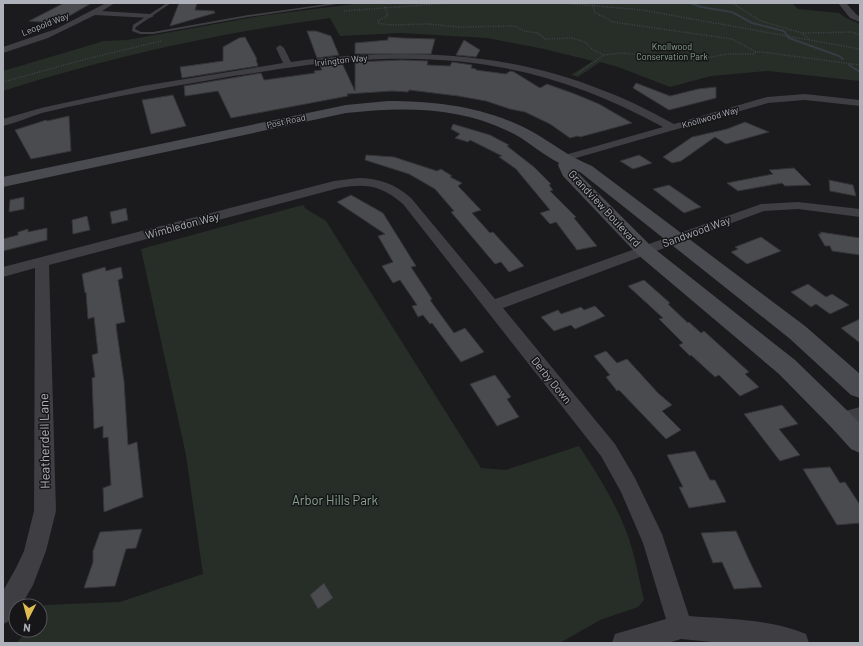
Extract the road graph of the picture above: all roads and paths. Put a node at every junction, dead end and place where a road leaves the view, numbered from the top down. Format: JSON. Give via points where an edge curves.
{"nodes":[{"id":1,"x":110,"y":3,"type":"edge"},
{"id":2,"x":169,"y":3,"type":"edge"},
{"id":3,"x":342,"y":3,"type":"edge"},
{"id":4,"x":452,"y":3,"type":"edge"},
{"id":5,"x":562,"y":3,"type":"edge"},
{"id":6,"x":732,"y":3,"type":"edge"},
{"id":7,"x":842,"y":3,"type":"edge"},
{"id":8,"x":594,"y":5,"type":"junction"},
{"id":9,"x":385,"y":7,"type":"junction"},
{"id":10,"x":342,"y":11,"type":"dead end"},
{"id":11,"x":94,"y":13,"type":"junction"},
{"id":12,"x":150,"y":16,"type":"junction"},
{"id":13,"x":860,"y":20,"type":"edge"},
{"id":14,"x":802,"y":33,"type":"junction"},
{"id":15,"x":860,"y":35,"type":"edge"},
{"id":16,"x":166,"y":40,"type":"dead end"},
{"id":17,"x":810,"y":40,"type":"junction"},
{"id":18,"x":280,"y":48,"type":"dead end"},
{"id":19,"x":860,"y":49,"type":"edge"},
{"id":20,"x":3,"y":50,"type":"edge"},
{"id":21,"x":756,"y":52,"type":"junction"},
{"id":22,"x":604,"y":55,"type":"junction"},
{"id":23,"x":860,"y":65,"type":"edge"},
{"id":24,"x":289,"y":66,"type":"junction"},
{"id":25,"x":573,"y":76,"type":"dead end"},
{"id":26,"x":3,"y":82,"type":"edge"},
{"id":27,"x":860,"y":103,"type":"edge"},
{"id":28,"x":3,"y":122,"type":"edge"},
{"id":29,"x":672,"y":127,"type":"junction"},
{"id":30,"x":562,"y":159,"type":"junction"},
{"id":31,"x":361,"y":181,"type":"joint"},
{"id":32,"x":3,"y":182,"type":"edge"},
{"id":33,"x":860,"y":213,"type":"edge"},
{"id":34,"x":676,"y":239,"type":"junction"},
{"id":35,"x":644,"y":250,"type":"junction"},
{"id":36,"x":42,"y":261,"type":"junction"},
{"id":37,"x":3,"y":272,"type":"edge"},
{"id":38,"x":493,"y":306,"type":"junction"},
{"id":39,"x":860,"y":388,"type":"edge"},
{"id":40,"x":851,"y":417,"type":"edge"},
{"id":41,"x":860,"y":441,"type":"edge"},
{"id":42,"x":3,"y":612,"type":"edge"},
{"id":43,"x":681,"y":626,"type":"junction"},
{"id":44,"x":624,"y":643,"type":"edge"},
{"id":45,"x":797,"y":643,"type":"edge"}],
"edges":[{"from":1,"to":11,"type":"street","name":"Leopold Way"},
{"from":2,"to":12,"type":"lane"},
{"from":3,"to":12,"type":"lane","via":[[153,33],[133,30],[134,26]]},
{"from":4,"to":9,"type":"path"},
{"from":5,"to":8,"type":"path"},
{"from":6,"to":14,"type":"path","via":[[760,21]]},
{"from":7,"to":13,"type":"street"},
{"from":8,"to":17,"type":"path","via":[[642,10]]},
{"from":8,"to":21,"type":"path","via":[[594,12],[605,19],[647,28],[732,39]]},
{"from":9,"to":10,"type":"path"},
{"from":9,"to":22,"type":"path","via":[[388,15],[378,23],[460,27],[504,24],[538,33],[545,39],[572,38],[585,42]]},
{"from":11,"to":12,"type":"street"},
{"from":11,"to":20,"type":"street","name":"Leopold Way","via":[[57,32]]},
{"from":14,"to":15,"type":"path","via":[[852,32]]},
{"from":14,"to":17,"type":"path"},
{"from":16,"to":26,"type":"path"},
{"from":17,"to":19,"type":"path"},
{"from":18,"to":24,"type":"street"},
{"from":21,"to":22,"type":"path","via":[[727,54],[696,61],[675,56],[622,52]]},
{"from":21,"to":23,"type":"path"},
{"from":22,"to":25,"type":"path"},
{"from":24,"to":28,"type":"street","name":"Irvington Way","via":[[143,88]]},
{"from":24,"to":29,"type":"street","name":"Irvington Way","via":[[360,57],[409,56],[476,60],[567,79],[636,107]]},
{"from":27,"to":29,"type":"street","name":"Knollwood Way","via":[[821,98],[778,98]]},
{"from":29,"to":30,"type":"street","name":"Knollwood Way"},
{"from":30,"to":32,"type":"street","name":"Post Road","via":[[535,139],[485,117],[427,106],[381,106],[316,115]]},
{"from":30,"to":34,"type":"street","name":"Grandview Boulevard","via":[[586,169]]},
{"from":30,"to":35,"type":"street","name":"Grandview Boulevard","via":[[569,173]]},
{"from":31,"to":36,"type":"street","name":"Wimbledon Way","via":[[338,184]]},
{"from":31,"to":38,"type":"street","name":"Derby Down","via":[[381,183],[400,193]]},
{"from":33,"to":34,"type":"street","name":"Sandwood Way","via":[[800,205],[771,206]]},
{"from":34,"to":35,"type":"street","name":"Sandwood Way"},
{"from":34,"to":39,"type":"street","name":"Grandview Boulevard","via":[[797,332]]},
{"from":35,"to":38,"type":"street","name":"Sandwood Way"},
{"from":35,"to":40,"type":"street","name":"Grandview Boulevard"},
{"from":36,"to":37,"type":"street","name":"Wimbledon Way"},
{"from":36,"to":42,"type":"street","name":"Heatherdell Lane","via":[[45,511],[31,564]]},
{"from":38,"to":43,"type":"street","name":"Derby Down","via":[[608,450],[628,485],[654,542]]},
{"from":40,"to":41,"type":"street","name":"Grandview Boulevard"},
{"from":43,"to":44,"type":"street"},
{"from":43,"to":45,"type":"street","via":[[758,634]]}]}
